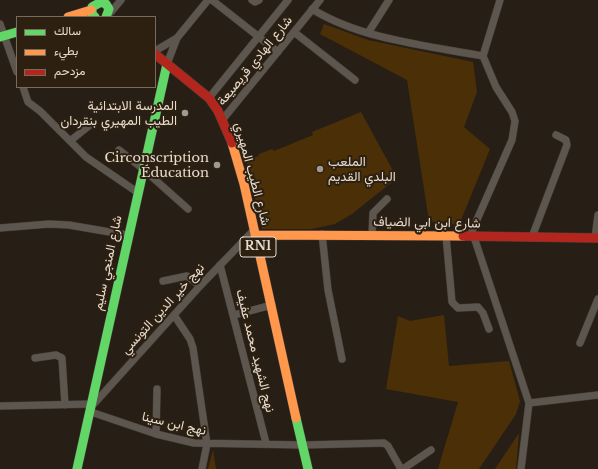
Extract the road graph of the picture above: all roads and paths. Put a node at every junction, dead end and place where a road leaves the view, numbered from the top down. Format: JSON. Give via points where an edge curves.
{"nodes":[{"id":1,"x":121,"y":0,"type":"edge"},
{"id":2,"x":208,"y":0,"type":"edge"},
{"id":3,"x":212,"y":0,"type":"edge"},
{"id":4,"x":252,"y":0,"type":"edge"},
{"id":5,"x":259,"y":0,"type":"edge"},
{"id":6,"x":288,"y":0,"type":"edge"},
{"id":7,"x":320,"y":0,"type":"edge"},
{"id":8,"x":389,"y":0,"type":"edge"},
{"id":9,"x":500,"y":0,"type":"edge"},
{"id":10,"x":101,"y":8,"type":"edge"},
{"id":11,"x":312,"y":9,"type":"junction"},
{"id":12,"x":72,"y":16,"type":"edge"},
{"id":13,"x":0,"y":24,"type":"edge"},
{"id":14,"x":16,"y":32,"type":"edge"},
{"id":15,"x":294,"y":32,"type":"junction"},
{"id":16,"x":368,"y":33,"type":"junction"},
{"id":17,"x":258,"y":36,"type":"junction"},
{"id":18,"x":16,"y":38,"type":"edge"},
{"id":19,"x":177,"y":38,"type":"junction"},
{"id":20,"x":2,"y":39,"type":"edge"},
{"id":21,"x":156,"y":52,"type":"edge"},
{"id":22,"x":278,"y":52,"type":"junction"},
{"id":23,"x":156,"y":54,"type":"edge"},
{"id":24,"x":483,"y":56,"type":"junction"},
{"id":25,"x":167,"y":64,"type":"junction"},
{"id":26,"x":16,"y":70,"type":"edge"},
{"id":27,"x":355,"y":80,"type":"dead end"},
{"id":28,"x":23,"y":88,"type":"edge"},
{"id":29,"x":209,"y":98,"type":"junction"},
{"id":30,"x":223,"y":119,"type":"junction"},
{"id":31,"x":90,"y":125,"type":"dead end"},
{"id":32,"x":556,"y":135,"type":"dead end"},
{"id":33,"x":70,"y":141,"type":"junction"},
{"id":34,"x":119,"y":150,"type":"dead end"},
{"id":35,"x":142,"y":168,"type":"junction"},
{"id":36,"x":137,"y":192,"type":"junction"},
{"id":37,"x":387,"y":199,"type":"dead end"},
{"id":38,"x":188,"y":209,"type":"dead end"},
{"id":39,"x":598,"y":215,"type":"edge"},
{"id":40,"x":0,"y":228,"type":"edge"},
{"id":41,"x":255,"y":233,"type":"junction"},
{"id":42,"x":322,"y":234,"type":"junction"},
{"id":43,"x":127,"y":235,"type":"junction"},
{"id":44,"x":372,"y":235,"type":"junction"},
{"id":45,"x":446,"y":236,"type":"junction"},
{"id":46,"x":473,"y":236,"type":"junction"},
{"id":47,"x":532,"y":237,"type":"junction"},
{"id":48,"x":596,"y":238,"type":"edge"},
{"id":49,"x":220,"y":265,"type":"junction"},
{"id":50,"x":163,"y":281,"type":"dead end"},
{"id":51,"x":200,"y":286,"type":"junction"},
{"id":52,"x":598,"y":299,"type":"edge"},
{"id":53,"x":272,"y":305,"type":"junction"},
{"id":54,"x":174,"y":315,"type":"junction"},
{"id":55,"x":234,"y":315,"type":"junction"},
{"id":56,"x":488,"y":329,"type":"dead end"},
{"id":57,"x":580,"y":343,"type":"dead end"},
{"id":58,"x":34,"y":358,"type":"dead end"},
{"id":59,"x":342,"y":359,"type":"dead end"},
{"id":60,"x":156,"y":389,"type":"dead end"},
{"id":61,"x":598,"y":395,"type":"edge"},
{"id":62,"x":529,"y":404,"type":"junction"},
{"id":63,"x":65,"y":405,"type":"junction"},
{"id":64,"x":0,"y":406,"type":"edge"},
{"id":65,"x":92,"y":407,"type":"junction"},
{"id":66,"x":156,"y":434,"type":"junction"},
{"id":67,"x":266,"y":443,"type":"junction"},
{"id":68,"x":207,"y":444,"type":"junction"},
{"id":69,"x":302,"y":445,"type":"junction"},
{"id":70,"x":431,"y":450,"type":"dead end"},
{"id":71,"x":77,"y":469,"type":"edge"},
{"id":72,"x":202,"y":469,"type":"edge"},
{"id":73,"x":308,"y":469,"type":"edge"},
{"id":74,"x":402,"y":469,"type":"edge"},
{"id":75,"x":521,"y":469,"type":"edge"}],
"edges":[{"from":1,"to":10,"type":"street"},
{"from":2,"to":19,"type":"street"},
{"from":3,"to":17,"type":"street"},
{"from":4,"to":5,"type":"street"},
{"from":6,"to":17,"type":"street"},
{"from":7,"to":11,"type":"street","name":"شارع الهادي قريصيعة"},
{"from":8,"to":16,"type":"street"},
{"from":9,"to":24,"type":"street"},
{"from":10,"to":12,"type":"street"},
{"from":11,"to":15,"type":"street","name":"شارع الهادي قريصيعة"},
{"from":11,"to":16,"type":"street","via":[[330,21]]},
{"from":13,"to":20,"type":"street"},
{"from":14,"to":20,"type":"street"},
{"from":15,"to":22,"type":"street","name":"شارع الهادي قريصيعة"},
{"from":15,"to":27,"type":"street"},
{"from":16,"to":24,"type":"street"},
{"from":17,"to":22,"type":"street"},
{"from":17,"to":29,"type":"street"},
{"from":18,"to":20,"type":"street"},
{"from":19,"to":21,"type":"street"},
{"from":19,"to":25,"type":"street"},
{"from":20,"to":26,"type":"street"},
{"from":22,"to":30,"type":"street","name":"شارع الهادي قريصيعة"},
{"from":23,"to":25,"type":"street","name":"شارع الطيب المهيري","number":"RN1"},
{"from":24,"to":46,"type":"street","via":[[496,87],[515,121],[512,140],[473,227]]},
{"from":25,"to":29,"type":"street","name":"شارع الطيب المهيري","number":"RN1"},
{"from":25,"to":35,"type":"street","name":"شارع المنجي سليم"},
{"from":28,"to":33,"type":"street","via":[[28,102]]},
{"from":29,"to":30,"type":"street","name":"شارع الطيب المهيري","number":"RN1"},
{"from":30,"to":41,"type":"street","name":"شارع الطيب المهيري","number":"RN1","via":[[236,154]]},
{"from":31,"to":33,"type":"street"},
{"from":32,"to":47,"type":"street","via":[[566,140],[567,145]]},
{"from":33,"to":36,"type":"street","via":[[91,162]]},
{"from":34,"to":35,"type":"street"},
{"from":35,"to":36,"type":"street","name":"شارع المنجي سليم"},
{"from":35,"to":38,"type":"street"},
{"from":36,"to":43,"type":"street","name":"شارع المنجي سليم"},
{"from":37,"to":44,"type":"street","via":[[373,213]]},
{"from":39,"to":48,"type":"street"},
{"from":40,"to":43,"type":"street","via":[[69,225]]},
{"from":41,"to":42,"type":"street","name":"شارع ابن ابي الضياف"},
{"from":41,"to":49,"type":"street","name":"نهج خير الدين التونسي"},
{"from":41,"to":53,"type":"street","name":"شارع الطيب المهيري","number":"RN1"},
{"from":42,"to":44,"type":"street","name":"شارع ابن ابي الضياف"},
{"from":42,"to":59,"type":"street","via":[[328,290]]},
{"from":43,"to":65,"type":"street","name":"شارع المنجي سليم"},
{"from":44,"to":45,"type":"street","name":"شارع ابن ابي الضياف"},
{"from":45,"to":46,"type":"street","name":"شارع ابن ابي الضياف"},
{"from":45,"to":56,"type":"street","via":[[452,302],[458,308],[478,308],[483,313]]},
{"from":46,"to":47,"type":"street","name":"شارع ابن ابي الضياف"},
{"from":46,"to":62,"type":"street"},
{"from":47,"to":48,"type":"street","name":"شارع ابن ابي الضياف"},
{"from":49,"to":51,"type":"street","name":"نهج خير الدين التونسي"},
{"from":49,"to":55,"type":"street","name":"نهج الشهيد محمد عفيف"},
{"from":50,"to":51,"type":"street","via":[[187,276]]},
{"from":51,"to":54,"type":"street","name":"نهج خير الدين التونسي"},
{"from":52,"to":57,"type":"street"},
{"from":53,"to":55,"type":"street"},
{"from":53,"to":69,"type":"street","name":"شارع الطيب المهيري","number":"RN1"},
{"from":54,"to":65,"type":"street","name":"نهج خير الدين التونسي"},
{"from":54,"to":68,"type":"street","via":[[190,339]]},
{"from":55,"to":67,"type":"street","name":"نهج الشهيد محمد عفيف"},
{"from":58,"to":63,"type":"street","via":[[56,355],[62,358]]},
{"from":60,"to":66,"type":"street"},
{"from":61,"to":62,"type":"street"},
{"from":62,"to":75,"type":"street"},
{"from":63,"to":64,"type":"street"},
{"from":63,"to":65,"type":"street"},
{"from":65,"to":66,"type":"street","name":"نهج ابن سينا"},
{"from":65,"to":71,"type":"street","name":"شارع المنجي سليم"},
{"from":66,"to":68,"type":"street","name":"نهج ابن سينا"},
{"from":67,"to":68,"type":"street","name":"نهج ابن سينا"},
{"from":67,"to":69,"type":"street","name":"نهج ابن سينا"},
{"from":68,"to":72,"type":"street"},
{"from":69,"to":73,"type":"street","name":"شارع الطيب المهيري","number":"RN1"},
{"from":69,"to":74,"type":"street","name":"نهج ابن سينا","via":[[384,443]]},
{"from":70,"to":74,"type":"street"}]}
